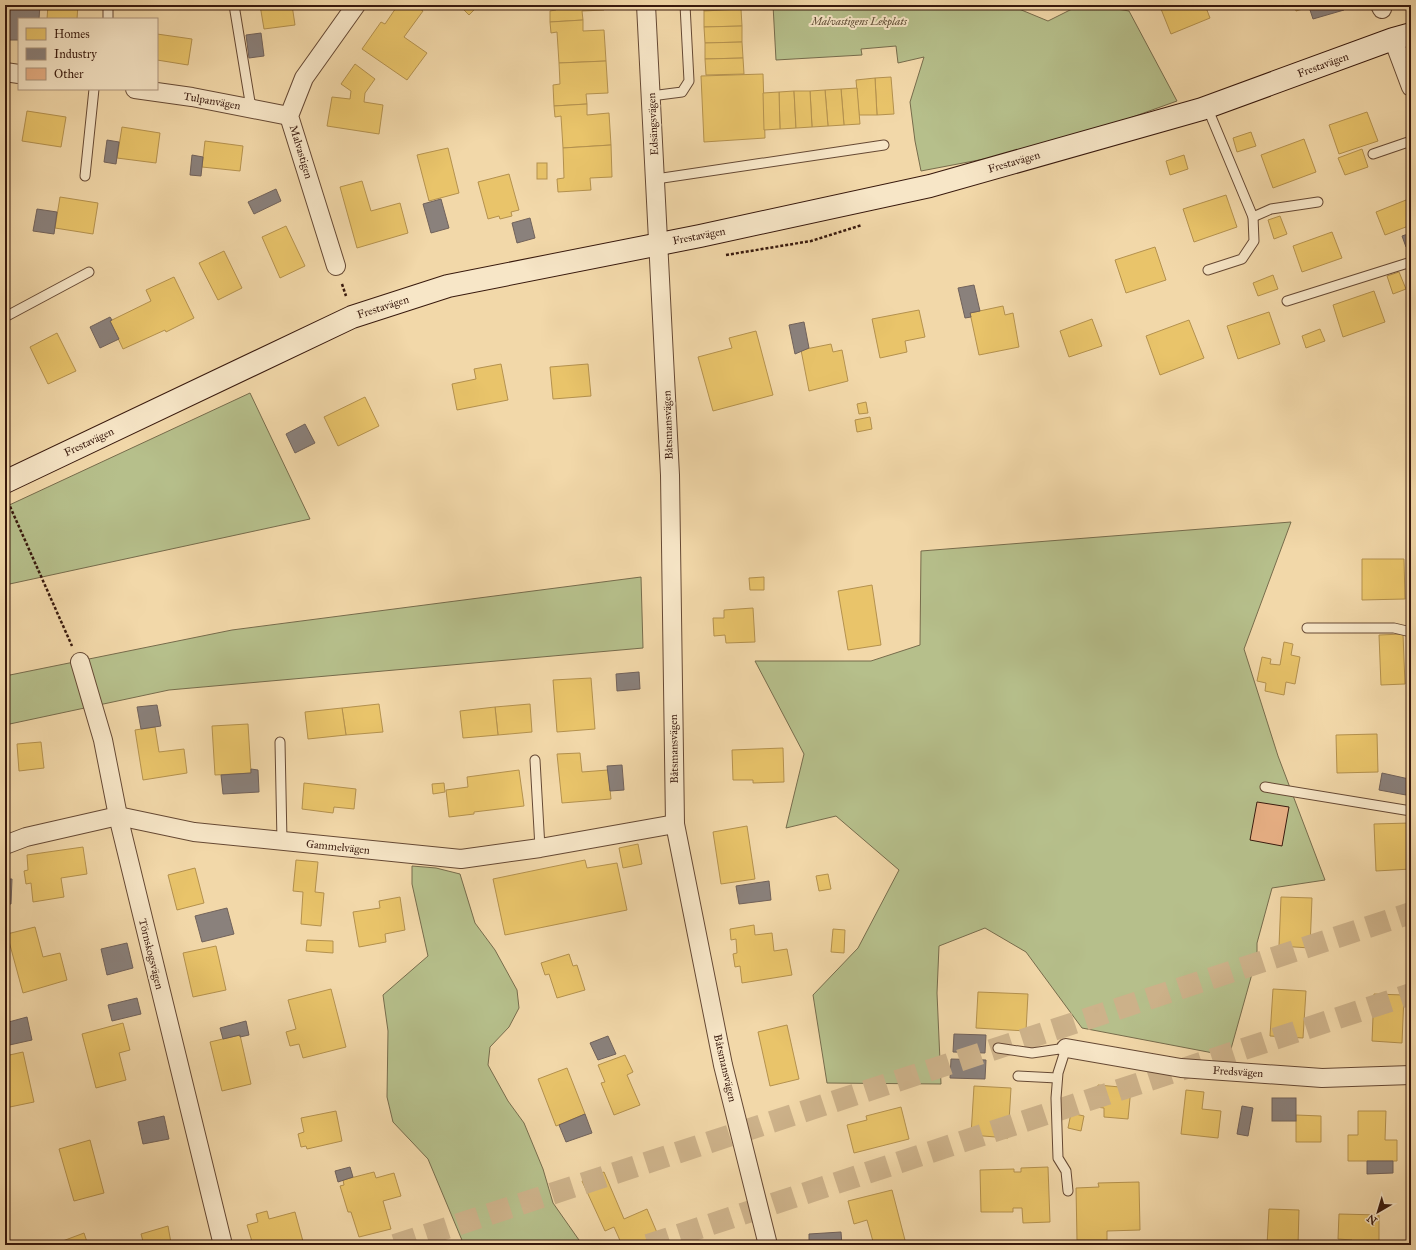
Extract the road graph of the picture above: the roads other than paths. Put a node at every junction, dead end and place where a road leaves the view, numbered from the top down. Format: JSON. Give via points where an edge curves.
{"nodes":[{"id":1,"x":108,"y":5,"type":"edge"},
{"id":2,"x":234,"y":5,"type":"edge"},
{"id":3,"x":356,"y":5,"type":"edge"},
{"id":4,"x":646,"y":5,"type":"edge"},
{"id":5,"x":685,"y":5,"type":"edge"},
{"id":6,"x":108,"y":18,"type":"edge"},
{"id":7,"x":1402,"y":37,"type":"edge"},
{"id":8,"x":5,"y":72,"type":"edge"},
{"id":9,"x":18,"y":74,"type":"edge"},
{"id":10,"x":1411,"y":87,"type":"edge"},
{"id":11,"x":94,"y":90,"type":"edge"},
{"id":12,"x":142,"y":90,"type":"edge"},
{"id":13,"x":651,"y":96,"type":"junction"},
{"id":14,"x":1207,"y":107,"type":"junction"},
{"id":15,"x":251,"y":108,"type":"junction"},
{"id":16,"x":289,"y":116,"type":"junction"},
{"id":17,"x":1411,"y":141,"type":"edge"},
{"id":18,"x":884,"y":145,"type":"dead end"},
{"id":19,"x":1373,"y":154,"type":"dead end"},
{"id":20,"x":85,"y":176,"type":"dead end"},
{"id":21,"x":656,"y":178,"type":"junction"},
{"id":22,"x":1318,"y":202,"type":"dead end"},
{"id":23,"x":1253,"y":217,"type":"junction"},
{"id":24,"x":657,"y":244,"type":"junction"},
{"id":25,"x":1411,"y":262,"type":"edge"},
{"id":26,"x":336,"y":266,"type":"road end"},
{"id":27,"x":1208,"y":270,"type":"dead end"},
{"id":28,"x":89,"y":272,"type":"dead end"},
{"id":29,"x":1287,"y":301,"type":"dead end"},
{"id":30,"x":5,"y":316,"type":"edge"},
{"id":31,"x":6,"y":490,"type":"edge"},
{"id":32,"x":1307,"y":628,"type":"dead end"},
{"id":33,"x":1411,"y":632,"type":"edge"},
{"id":34,"x":80,"y":662,"type":"road end"},
{"id":35,"x":280,"y":742,"type":"dead end"},
{"id":36,"x":535,"y":760,"type":"dead end"},
{"id":37,"x":1265,"y":787,"type":"dead end"},
{"id":38,"x":1411,"y":811,"type":"edge"},
{"id":39,"x":118,"y":816,"type":"junction"},
{"id":40,"x":675,"y":824,"type":"junction"},
{"id":41,"x":282,"y":841,"type":"junction"},
{"id":42,"x":5,"y":844,"type":"edge"},
{"id":43,"x":540,"y":848,"type":"junction"},
{"id":44,"x":998,"y":1048,"type":"dead end"},
{"id":45,"x":1066,"y":1048,"type":"junction"},
{"id":46,"x":1411,"y":1075,"type":"edge"},
{"id":47,"x":1018,"y":1076,"type":"dead end"},
{"id":48,"x":1057,"y":1078,"type":"junction"},
{"id":49,"x":1068,"y":1190,"type":"dead end"},
{"id":50,"x":223,"y":1245,"type":"edge"},
{"id":51,"x":768,"y":1245,"type":"edge"}],
"edges":[{"from":1,"to":6,"type":"lane"},
{"from":2,"to":15,"type":"lane"},
{"from":3,"to":16,"type":"street","name":"Malvastigen","via":[[304,78]]},
{"from":4,"to":13,"type":"street","name":"Edsängsvägen"},
{"from":5,"to":13,"type":"lane","via":[[689,81],[682,92]]},
{"from":7,"to":10,"type":"street"},
{"from":7,"to":14,"type":"street","name":"Frestavägen"},
{"from":8,"to":9,"type":"street"},
{"from":11,"to":20,"type":"lane"},
{"from":12,"to":15,"type":"street","name":"Tulpanvägen"},
{"from":13,"to":21,"type":"street","name":"Edsängsvägen"},
{"from":14,"to":23,"type":"lane"},
{"from":14,"to":24,"type":"street","name":"Frestavägen","via":[[930,186]]},
{"from":15,"to":16,"type":"street","name":"Tulpanvägen"},
{"from":16,"to":26,"type":"street","name":"Malvastigen"},
{"from":17,"to":19,"type":"lane"},
{"from":18,"to":21,"type":"lane"},
{"from":21,"to":24,"type":"street","name":"Edsängsvägen"},
{"from":22,"to":23,"type":"lane","via":[[1271,209]]},
{"from":23,"to":27,"type":"lane","via":[[1254,241],[1242,259]]},
{"from":24,"to":31,"type":"street","name":"Frestavägen","via":[[448,286],[352,317]]},
{"from":24,"to":40,"type":"street","name":"Båtsmansvägen","via":[[661,266],[670,475]]},
{"from":25,"to":29,"type":"lane"},
{"from":28,"to":30,"type":"lane"},
{"from":32,"to":33,"type":"lane","via":[[1394,628]]},
{"from":34,"to":39,"type":"street","name":"Törnskogsvägen","via":[[103,740]]},
{"from":35,"to":41,"type":"lane"},
{"from":36,"to":43,"type":"lane"},
{"from":37,"to":38,"type":"lane"},
{"from":39,"to":41,"type":"street","name":"Gammelvägen","via":[[194,832]]},
{"from":39,"to":42,"type":"street","name":"Gammelvägen"},
{"from":39,"to":50,"type":"street","name":"Törnskogsvägen"},
{"from":40,"to":43,"type":"street","name":"Gammelvägen"},
{"from":40,"to":51,"type":"street","name":"Båtsmansvägen","via":[[723,1065]]},
{"from":41,"to":43,"type":"street","name":"Gammelvägen","via":[[460,859]]},
{"from":44,"to":45,"type":"lane","via":[[1032,1053]]},
{"from":45,"to":46,"type":"street","name":"Fredsvägen","via":[[1181,1068],[1322,1078]]},
{"from":45,"to":48,"type":"lane"},
{"from":47,"to":48,"type":"lane"},
{"from":48,"to":49,"type":"lane","via":[[1058,1158],[1066,1171]]}]}
